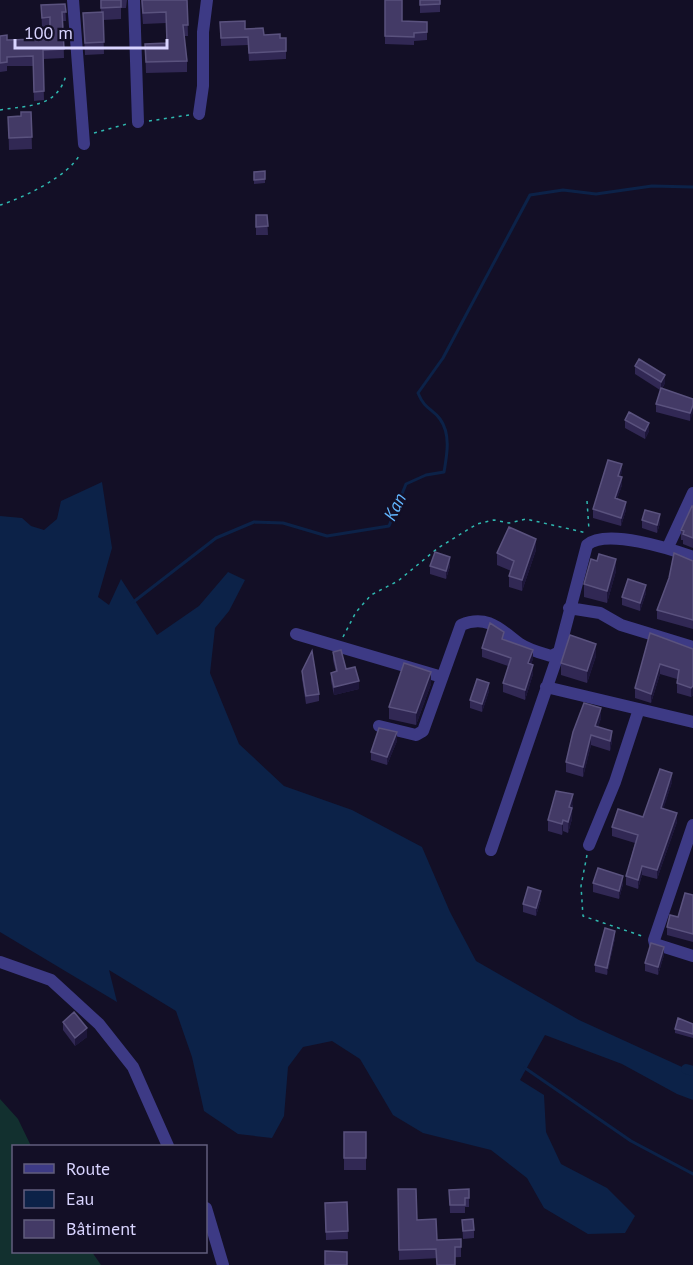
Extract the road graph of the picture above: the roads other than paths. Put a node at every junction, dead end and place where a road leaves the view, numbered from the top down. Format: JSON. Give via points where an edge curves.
{"nodes":[{"id":1,"x":73,"y":0,"type":"edge"},
{"id":2,"x":134,"y":0,"type":"edge"},
{"id":3,"x":207,"y":0,"type":"edge"},
{"id":4,"x":199,"y":114,"type":"road end"},
{"id":5,"x":138,"y":122,"type":"road end"},
{"id":6,"x":84,"y":144,"type":"road end"},
{"id":7,"x":693,"y":493,"type":"edge"},
{"id":8,"x":668,"y":547,"type":"junction"},
{"id":9,"x":693,"y":557,"type":"edge"},
{"id":10,"x":569,"y":608,"type":"junction"},
{"id":11,"x":296,"y":634,"type":"dead end"},
{"id":12,"x":693,"y":647,"type":"edge"},
{"id":13,"x":559,"y":652,"type":"junction"},
{"id":14,"x":442,"y":678,"type":"junction"},
{"id":15,"x":546,"y":687,"type":"junction"},
{"id":16,"x":639,"y":709,"type":"junction"},
{"id":17,"x":693,"y":722,"type":"edge"},
{"id":18,"x":379,"y":726,"type":"edge"},
{"id":19,"x":693,"y":825,"type":"edge"},
{"id":20,"x":589,"y":845,"type":"road end"},
{"id":21,"x":491,"y":850,"type":"dead end"},
{"id":22,"x":693,"y":956,"type":"edge"},
{"id":23,"x":0,"y":962,"type":"edge"},
{"id":24,"x":168,"y":1145,"type":"edge"},
{"id":25,"x":207,"y":1211,"type":"edge"},
{"id":26,"x":223,"y":1265,"type":"edge"}],
"edges":[{"from":1,"to":6,"type":"street"},
{"from":2,"to":5,"type":"street"},
{"from":3,"to":4,"type":"street"},
{"from":7,"to":8,"type":"street"},
{"from":8,"to":9,"type":"street"},
{"from":8,"to":10,"type":"street","via":[[629,540],[593,540],[588,545]]},
{"from":10,"to":12,"type":"street","via":[[600,613],[621,626]]},
{"from":10,"to":13,"type":"street"},
{"from":11,"to":14,"type":"street"},
{"from":13,"to":14,"type":"street","via":[[551,656],[538,653],[491,622],[473,620],[461,625]]},
{"from":13,"to":15,"type":"street"},
{"from":14,"to":18,"type":"street","via":[[423,731],[416,735]]},
{"from":15,"to":16,"type":"street"},
{"from":15,"to":21,"type":"street"},
{"from":16,"to":17,"type":"street"},
{"from":16,"to":20,"type":"street"},
{"from":19,"to":22,"type":"street","via":[[654,940]]},
{"from":23,"to":24,"type":"street","via":[[51,980],[99,1024],[133,1067]]},
{"from":25,"to":26,"type":"street"}]}
